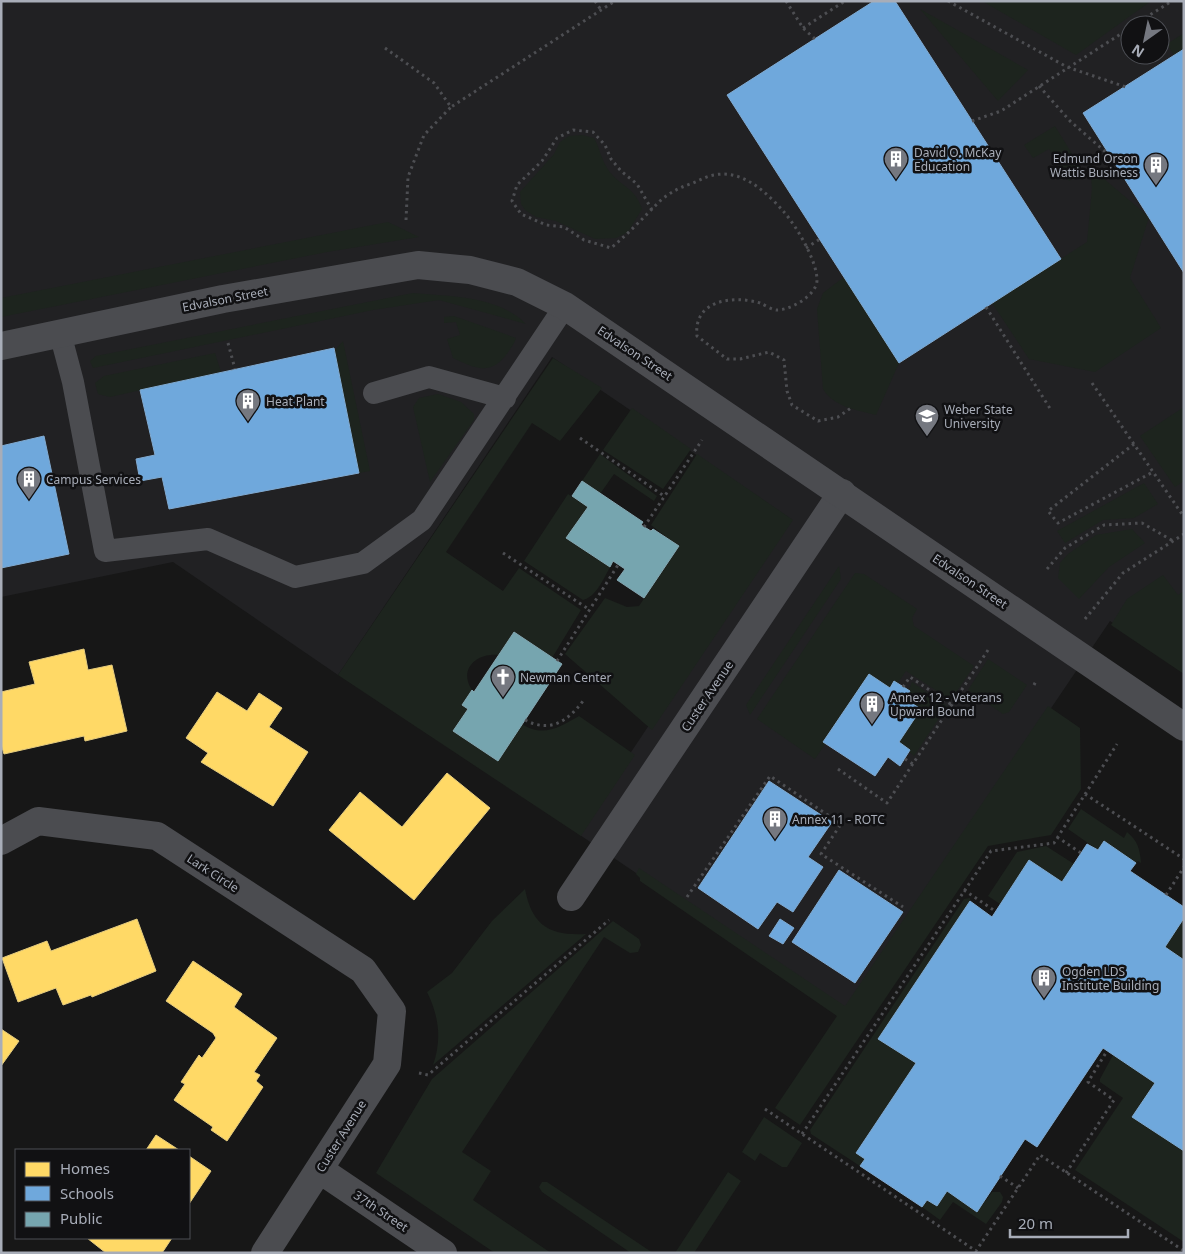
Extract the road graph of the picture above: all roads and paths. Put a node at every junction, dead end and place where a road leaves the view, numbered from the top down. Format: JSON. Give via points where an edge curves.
{"nodes":[{"id":1,"x":595,"y":1,"type":"edge"},
{"id":2,"x":615,"y":1,"type":"edge"},
{"id":3,"x":786,"y":1,"type":"edge"},
{"id":4,"x":845,"y":1,"type":"edge"},
{"id":5,"x":948,"y":1,"type":"edge"},
{"id":6,"x":1172,"y":1,"type":"edge"},
{"id":7,"x":601,"y":10,"type":"junction"},
{"id":8,"x":1150,"y":15,"type":"edge"},
{"id":9,"x":803,"y":28,"type":"junction"},
{"id":10,"x":1120,"y":34,"type":"edge"},
{"id":11,"x":814,"y":39,"type":"dead end"},
{"id":12,"x":385,"y":48,"type":"dead end"},
{"id":13,"x":1067,"y":67,"type":"junction"},
{"id":14,"x":1039,"y":86,"type":"junction"},
{"id":15,"x":1126,"y":87,"type":"dead end"},
{"id":16,"x":451,"y":107,"type":"junction"},
{"id":17,"x":972,"y":121,"type":"dead end"},
{"id":18,"x":1109,"y":154,"type":"dead end"},
{"id":19,"x":652,"y":210,"type":"junction"},
{"id":20,"x":406,"y":220,"type":"dead end"},
{"id":21,"x":820,"y":239,"type":"dead end"},
{"id":22,"x":806,"y":248,"type":"junction"},
{"id":23,"x":565,"y":306,"type":"junction"},
{"id":24,"x":986,"y":307,"type":"dead end"},
{"id":25,"x":60,"y":333,"type":"junction"},
{"id":26,"x":228,"y":343,"type":"dead end"},
{"id":27,"x":1,"y":346,"type":"edge"},
{"id":28,"x":235,"y":369,"type":"dead end"},
{"id":29,"x":1092,"y":384,"type":"dead end"},
{"id":30,"x":374,"y":393,"type":"dead end"},
{"id":31,"x":505,"y":398,"type":"junction"},
{"id":32,"x":851,"y":408,"type":"dead end"},
{"id":33,"x":1051,"y":410,"type":"dead end"},
{"id":34,"x":705,"y":437,"type":"dead end"},
{"id":35,"x":580,"y":438,"type":"dead end"},
{"id":36,"x":1134,"y":444,"type":"junction"},
{"id":37,"x":1153,"y":472,"type":"junction"},
{"id":38,"x":842,"y":493,"type":"junction"},
{"id":39,"x":664,"y":496,"type":"junction"},
{"id":40,"x":1184,"y":517,"type":"edge"},
{"id":41,"x":644,"y":526,"type":"dead end"},
{"id":42,"x":1184,"y":534,"type":"edge"},
{"id":43,"x":1173,"y":541,"type":"junction"},
{"id":44,"x":502,"y":553,"type":"dead end"},
{"id":45,"x":618,"y":565,"type":"dead end"},
{"id":46,"x":1048,"y":569,"type":"dead end"},
{"id":47,"x":590,"y":610,"type":"junction"},
{"id":48,"x":1084,"y":621,"type":"dead end"},
{"id":49,"x":988,"y":650,"type":"dead end"},
{"id":50,"x":557,"y":661,"type":"dead end"},
{"id":51,"x":904,"y":687,"type":"dead end"},
{"id":52,"x":583,"y":701,"type":"dead end"},
{"id":53,"x":952,"y":705,"type":"junction"},
{"id":54,"x":525,"y":720,"type":"dead end"},
{"id":55,"x":1184,"y":727,"type":"edge"},
{"id":56,"x":1117,"y":744,"type":"dead end"},
{"id":57,"x":905,"y":758,"type":"dead end"},
{"id":58,"x":913,"y":764,"type":"junction"},
{"id":59,"x":838,"y":769,"type":"dead end"},
{"id":60,"x":1085,"y":794,"type":"junction"},
{"id":61,"x":1057,"y":837,"type":"junction"},
{"id":62,"x":1,"y":840,"type":"edge"},
{"id":63,"x":1082,"y":853,"type":"dead end"},
{"id":64,"x":1184,"y":860,"type":"edge"},
{"id":65,"x":1184,"y":867,"type":"edge"},
{"id":66,"x":964,"y":890,"type":"junction"},
{"id":67,"x":1166,"y":895,"type":"dead end"},
{"id":68,"x":571,"y":897,"type":"dead end"},
{"id":69,"x":687,"y":897,"type":"dead end"},
{"id":70,"x":902,"y":907,"type":"dead end"},
{"id":71,"x":995,"y":911,"type":"dead end"},
{"id":72,"x":608,"y":920,"type":"dead end"},
{"id":73,"x":392,"y":1011,"type":"joint"},
{"id":74,"x":1107,"y":1051,"type":"dead end"},
{"id":75,"x":387,"y":1064,"type":"junction"},
{"id":76,"x":764,"y":1110,"type":"dead end"},
{"id":77,"x":802,"y":1134,"type":"junction"},
{"id":78,"x":320,"y":1170,"type":"junction"},
{"id":79,"x":1066,"y":1173,"type":"junction"},
{"id":80,"x":1000,"y":1176,"type":"dead end"},
{"id":81,"x":1018,"y":1188,"type":"junction"},
{"id":82,"x":1184,"y":1251,"type":"edge"},
{"id":83,"x":265,"y":1253,"type":"edge"},
{"id":84,"x":443,"y":1253,"type":"edge"}],
"edges":[{"from":1,"to":7,"type":"path"},
{"from":2,"to":7,"type":"path"},
{"from":3,"to":9,"type":"path"},
{"from":4,"to":9,"type":"path"},
{"from":5,"to":13,"type":"path"},
{"from":6,"to":8,"type":"path"},
{"from":7,"to":16,"type":"path"},
{"from":9,"to":11,"type":"path"},
{"from":10,"to":13,"type":"path"},
{"from":12,"to":16,"type":"path","via":[[434,83]]},
{"from":13,"to":14,"type":"path"},
{"from":13,"to":15,"type":"path"},
{"from":14,"to":17,"type":"path","via":[[1001,112]]},
{"from":14,"to":18,"type":"path","via":[[1070,121]]},
{"from":16,"to":20,"type":"path","via":[[424,135],[408,177]]},
{"from":19,"to":19,"type":"path","via":[[611,248],[584,240],[564,227],[546,225],[521,214],[512,201],[516,185],[542,161],[557,138],[573,130],[593,132],[605,145],[611,160],[637,184]]},
{"from":19,"to":22,"type":"path","via":[[677,189],[715,174],[733,176],[751,182],[770,196],[789,218]]},
{"from":21,"to":22,"type":"path"},
{"from":22,"to":32,"type":"path","via":[[815,266],[817,282],[810,294],[793,306],[776,310],[759,303],[717,302],[702,314],[695,325],[697,336],[727,359],[769,352],[784,360],[792,405],[818,421],[838,417]]},
{"from":23,"to":25,"type":"street","name":"Edvalson Street","via":[[517,282],[470,270],[418,265],[223,299]]},
{"from":23,"to":31,"type":"lane"},
{"from":23,"to":38,"type":"street","name":"Edvalson Street"},
{"from":24,"to":33,"type":"path"},
{"from":25,"to":27,"type":"street","name":"Edvalson Street"},
{"from":25,"to":31,"type":"lane","via":[[73,382],[105,551],[208,539],[296,577],[363,563],[422,520]]},
{"from":26,"to":28,"type":"path"},
{"from":29,"to":36,"type":"path"},
{"from":30,"to":31,"type":"lane","via":[[429,376]]},
{"from":34,"to":39,"type":"path"},
{"from":35,"to":39,"type":"path"},
{"from":36,"to":37,"type":"path"},
{"from":36,"to":37,"type":"path","via":[[1048,510],[1058,524]]},
{"from":37,"to":40,"type":"path"},
{"from":38,"to":55,"type":"street","name":"Edvalson Street"},
{"from":38,"to":68,"type":"street","name":"Custer Avenue"},
{"from":39,"to":41,"type":"path"},
{"from":42,"to":43,"type":"path"},
{"from":43,"to":46,"type":"path","via":[[1142,523],[1104,525],[1065,548]]},
{"from":43,"to":48,"type":"path","via":[[1123,573]]},
{"from":44,"to":47,"type":"path"},
{"from":45,"to":47,"type":"path"},
{"from":47,"to":50,"type":"path"},
{"from":49,"to":53,"type":"path"},
{"from":51,"to":53,"type":"path","via":[[910,677]]},
{"from":52,"to":54,"type":"path","via":[[564,720],[548,727]]},
{"from":53,"to":58,"type":"path"},
{"from":56,"to":60,"type":"path"},
{"from":57,"to":58,"type":"path"},
{"from":58,"to":59,"type":"path","via":[[887,803]]},
{"from":60,"to":61,"type":"path"},
{"from":60,"to":64,"type":"path"},
{"from":61,"to":63,"type":"path"},
{"from":61,"to":66,"type":"path","via":[[1054,842],[991,851]]},
{"from":62,"to":73,"type":"street","name":"Lark Circle","via":[[38,821],[157,836],[363,970]]},
{"from":65,"to":67,"type":"path"},
{"from":66,"to":71,"type":"path"},
{"from":66,"to":77,"type":"path"},
{"from":69,"to":70,"type":"path","via":[[770,776],[841,824],[821,854]]},
{"from":72,"to":75,"type":"path","via":[[428,1075]]},
{"from":73,"to":75,"type":"street","name":"Custer Avenue"},
{"from":74,"to":79,"type":"path","via":[[1088,1082],[1114,1100]]},
{"from":75,"to":78,"type":"street","name":"Custer Avenue"},
{"from":76,"to":77,"type":"path"},
{"from":77,"to":81,"type":"path","via":[[976,1251]]},
{"from":78,"to":83,"type":"street","name":"Custer Avenue"},
{"from":78,"to":84,"type":"street","name":"37th Street"},
{"from":79,"to":81,"type":"path","via":[[1040,1155]]},
{"from":79,"to":82,"type":"path"},
{"from":80,"to":81,"type":"path"}]}
